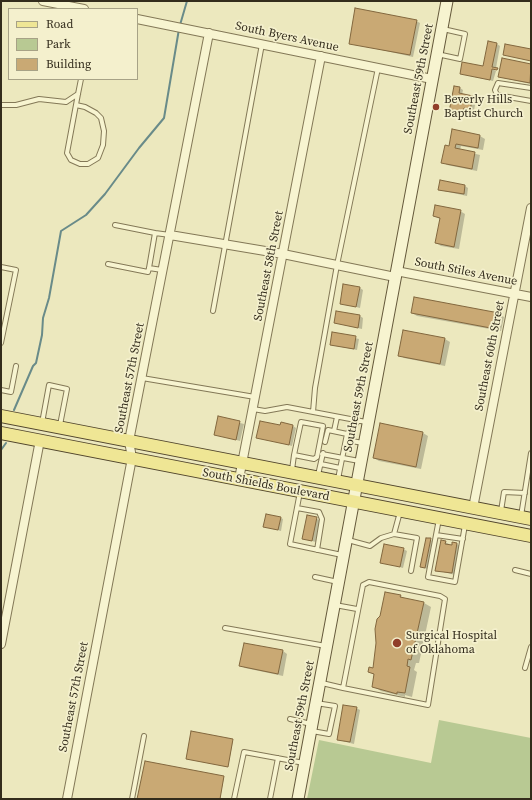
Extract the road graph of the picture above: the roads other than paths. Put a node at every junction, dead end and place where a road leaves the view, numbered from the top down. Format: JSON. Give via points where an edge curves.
{"nodes":[{"id":1,"x":43,"y":1,"type":"edge"},
{"id":2,"x":447,"y":1,"type":"edge"},
{"id":3,"x":79,"y":8,"type":"edge"},
{"id":4,"x":138,"y":19,"type":"edge"},
{"id":5,"x":442,"y":29,"type":"junction"},
{"id":6,"x":209,"y":33,"type":"junction"},
{"id":7,"x":262,"y":44,"type":"junction"},
{"id":8,"x":437,"y":54,"type":"junction"},
{"id":9,"x":321,"y":56,"type":"junction"},
{"id":10,"x":378,"y":68,"type":"junction"},
{"id":11,"x":432,"y":78,"type":"junction"},
{"id":12,"x":81,"y":80,"type":"edge"},
{"id":13,"x":531,"y":88,"type":"edge"},
{"id":14,"x":78,"y":94,"type":"junction"},
{"id":15,"x":531,"y":101,"type":"edge"},
{"id":16,"x":1,"y":105,"type":"edge"},
{"id":17,"x":76,"y":105,"type":"junction"},
{"id":18,"x":531,"y":208,"type":"edge"},
{"id":19,"x":530,"y":224,"type":"edge"},
{"id":20,"x":115,"y":225,"type":"dead end"},
{"id":21,"x":155,"y":233,"type":"junction"},
{"id":22,"x":170,"y":235,"type":"junction"},
{"id":23,"x":225,"y":244,"type":"junction"},
{"id":24,"x":283,"y":254,"type":"junction"},
{"id":25,"x":108,"y":264,"type":"dead end"},
{"id":26,"x":337,"y":265,"type":"junction"},
{"id":27,"x":1,"y":267,"type":"edge"},
{"id":28,"x":149,"y":268,"type":"junction"},
{"id":29,"x":163,"y":271,"type":"junction"},
{"id":30,"x":395,"y":274,"type":"junction"},
{"id":31,"x":514,"y":294,"type":"junction"},
{"id":32,"x":531,"y":297,"type":"edge"},
{"id":33,"x":213,"y":311,"type":"dead end"},
{"id":34,"x":1,"y":343,"type":"edge"},
{"id":35,"x":16,"y":366,"type":"dead end"},
{"id":36,"x":142,"y":378,"type":"junction"},
{"id":37,"x":1,"y":390,"type":"edge"},
{"id":38,"x":255,"y":397,"type":"junction"},
{"id":39,"x":253,"y":409,"type":"junction"},
{"id":40,"x":313,"y":412,"type":"junction"},
{"id":41,"x":1,"y":416,"type":"edge"},
{"id":42,"x":337,"y":417,"type":"junction"},
{"id":43,"x":362,"y":422,"type":"junction"},
{"id":44,"x":42,"y":424,"type":"junction"},
{"id":45,"x":60,"y":427,"type":"junction"},
{"id":46,"x":334,"y":431,"type":"junction"},
{"id":47,"x":1,"y":433,"type":"edge"},
{"id":48,"x":347,"y":434,"type":"junction"},
{"id":49,"x":40,"y":440,"type":"junction"},
{"id":50,"x":346,"y":440,"type":"junction"},
{"id":51,"x":130,"y":441,"type":"junction"},
{"id":52,"x":325,"y":442,"type":"dead end"},
{"id":53,"x":363,"y":443,"type":"junction"},
{"id":54,"x":531,"y":453,"type":"edge"},
{"id":55,"x":294,"y":455,"type":"junction"},
{"id":56,"x":132,"y":458,"type":"junction"},
{"id":57,"x":342,"y":458,"type":"junction"},
{"id":58,"x":360,"y":461,"type":"junction"},
{"id":59,"x":242,"y":463,"type":"junction"},
{"id":60,"x":321,"y":464,"type":"junction"},
{"id":61,"x":340,"y":468,"type":"junction"},
{"id":62,"x":291,"y":473,"type":"junction"},
{"id":63,"x":318,"y":478,"type":"junction"},
{"id":64,"x":239,"y":480,"type":"junction"},
{"id":65,"x":338,"y":482,"type":"junction"},
{"id":66,"x":355,"y":485,"type":"junction"},
{"id":67,"x":300,"y":491,"type":"junction"},
{"id":68,"x":525,"y":493,"type":"junction"},
{"id":69,"x":353,"y":502,"type":"junction"},
{"id":70,"x":297,"y":508,"type":"junction"},
{"id":71,"x":473,"y":508,"type":"junction"},
{"id":72,"x":400,"y":511,"type":"junction"},
{"id":73,"x":501,"y":513,"type":"junction"},
{"id":74,"x":439,"y":518,"type":"junction"},
{"id":75,"x":526,"y":518,"type":"edge"},
{"id":76,"x":466,"y":523,"type":"junction"},
{"id":77,"x":394,"y":534,"type":"junction"},
{"id":78,"x":436,"y":535,"type":"junction"},
{"id":79,"x":531,"y":536,"type":"edge"},
{"id":80,"x":463,"y":539,"type":"junction"},
{"id":81,"x":345,"y":540,"type":"junction"},
{"id":82,"x":317,"y":550,"type":"junction"},
{"id":83,"x":343,"y":555,"type":"junction"},
{"id":84,"x":515,"y":570,"type":"dead end"},
{"id":85,"x":411,"y":571,"type":"dead end"},
{"id":86,"x":531,"y":574,"type":"edge"},
{"id":87,"x":315,"y":577,"type":"dead end"},
{"id":88,"x":338,"y":582,"type":"junction"},
{"id":89,"x":334,"y":604,"type":"junction"},
{"id":90,"x":358,"y":609,"type":"junction"},
{"id":91,"x":225,"y":628,"type":"dead end"},
{"id":92,"x":1,"y":644,"type":"edge"},
{"id":93,"x":327,"y":646,"type":"junction"},
{"id":94,"x":531,"y":647,"type":"edge"},
{"id":95,"x":525,"y":668,"type":"dead end"},
{"id":96,"x":320,"y":682,"type":"junction"},
{"id":97,"x":342,"y":688,"type":"junction"},
{"id":98,"x":316,"y":703,"type":"junction"},
{"id":99,"x":290,"y":720,"type":"dead end"},
{"id":100,"x":311,"y":727,"type":"junction"},
{"id":101,"x":144,"y":736,"type":"dead end"},
{"id":102,"x":278,"y":758,"type":"junction"},
{"id":103,"x":304,"y":763,"type":"junction"},
{"id":104,"x":67,"y":799,"type":"edge"},
{"id":105,"x":132,"y":799,"type":"edge"},
{"id":106,"x":234,"y":799,"type":"edge"},
{"id":107,"x":270,"y":799,"type":"edge"},
{"id":108,"x":298,"y":799,"type":"edge"}],
"edges":[{"from":1,"to":3,"type":"street"},
{"from":2,"to":5,"type":"main road","name":"Southeast 59th Street"},
{"from":4,"to":6,"type":"street","name":"South Byers Avenue"},
{"from":5,"to":8,"type":"main road","name":"Southeast 59th Street"},
{"from":5,"to":8,"type":"lane","via":[[465,34],[460,59]]},
{"from":6,"to":7,"type":"street","name":"South Byers Avenue"},
{"from":6,"to":22,"type":"street","name":"Southeast 57th Street"},
{"from":7,"to":9,"type":"street","name":"South Byers Avenue"},
{"from":7,"to":23,"type":"lane"},
{"from":8,"to":11,"type":"main road","name":"Southeast 59th Street"},
{"from":9,"to":10,"type":"street","name":"South Byers Avenue"},
{"from":9,"to":24,"type":"street","name":"Southeast 58th Street"},
{"from":10,"to":11,"type":"street","name":"South Byers Avenue"},
{"from":10,"to":26,"type":"lane"},
{"from":11,"to":30,"type":"main road","name":"Southeast 59th Street"},
{"from":12,"to":14,"type":"lane"},
{"from":13,"to":15,"type":"lane","via":[[498,83],[495,90],[496,95]]},
{"from":14,"to":16,"type":"lane","via":[[66,102],[40,99],[16,105]]},
{"from":14,"to":17,"type":"lane"},
{"from":17,"to":17,"type":"lane","via":[[67,153],[71,160],[88,164],[98,158],[103,145],[104,131],[101,118],[85,107]]},
{"from":18,"to":19,"type":"street","name":"Southeast 60th Street"},
{"from":19,"to":31,"type":"street","name":"Southeast 60th Street"},
{"from":20,"to":21,"type":"lane"},
{"from":21,"to":22,"type":"lane"},
{"from":21,"to":28,"type":"lane"},
{"from":22,"to":23,"type":"street","name":"South Stiles Avenue"},
{"from":22,"to":29,"type":"street","name":"Southeast 57th Street"},
{"from":23,"to":24,"type":"street","name":"South Stiles Avenue"},
{"from":23,"to":33,"type":"lane"},
{"from":24,"to":26,"type":"street","name":"South Stiles Avenue"},
{"from":24,"to":38,"type":"street","name":"Southeast 58th Street"},
{"from":25,"to":28,"type":"lane","via":[[148,272]]},
{"from":26,"to":30,"type":"street","name":"South Stiles Avenue"},
{"from":26,"to":40,"type":"lane"},
{"from":27,"to":34,"type":"lane","via":[[16,270]]},
{"from":28,"to":29,"type":"lane"},
{"from":29,"to":36,"type":"street","name":"Southeast 57th Street"},
{"from":30,"to":31,"type":"street","name":"South Stiles Avenue"},
{"from":30,"to":43,"type":"main road","name":"Southeast 59th Street"},
{"from":31,"to":32,"type":"street","name":"South Stiles Avenue"},
{"from":31,"to":71,"type":"street","name":"Southeast 60th Street"},
{"from":35,"to":37,"type":"lane","via":[[11,392]]},
{"from":36,"to":38,"type":"lane"},
{"from":36,"to":51,"type":"street","name":"Southeast 57th Street"},
{"from":38,"to":39,"type":"street","name":"Southeast 58th Street"},
{"from":39,"to":40,"type":"lane","via":[[265,411],[287,407]]},
{"from":39,"to":59,"type":"street","name":"Southeast 58th Street"},
{"from":40,"to":42,"type":"lane"},
{"from":41,"to":44,"type":"main road","name":"South Shields Boulevard"},
{"from":42,"to":43,"type":"lane"},
{"from":42,"to":46,"type":"lane"},
{"from":43,"to":48,"type":"lane"},
{"from":43,"to":53,"type":"main road","name":"Southeast 59th Street"},
{"from":44,"to":45,"type":"main road","name":"South Shields Boulevard"},
{"from":44,"to":45,"type":"lane","via":[[49,385],[67,388]]},
{"from":45,"to":51,"type":"main road","name":"South Shields Boulevard"},
{"from":46,"to":48,"type":"lane"},
{"from":46,"to":52,"type":"lane","via":[[328,430]]},
{"from":47,"to":49,"type":"main road","name":"South Shields Boulevard"},
{"from":48,"to":50,"type":"lane"},
{"from":49,"to":56,"type":"main road","name":"South Shields Boulevard"},
{"from":49,"to":92,"type":"street"},
{"from":50,"to":53,"type":"lane"},
{"from":50,"to":57,"type":"lane"},
{"from":51,"to":56,"type":"street","name":"Southeast 57th Street"},
{"from":51,"to":59,"type":"main road","name":"South Shields Boulevard"},
{"from":53,"to":58,"type":"main road","name":"Southeast 59th Street"},
{"from":54,"to":68,"type":"lane"},
{"from":55,"to":55,"type":"lane","via":[[301,422],[322,426],[317,457],[314,459]]},
{"from":55,"to":62,"type":"lane"},
{"from":56,"to":64,"type":"main road","name":"South Shields Boulevard"},
{"from":56,"to":104,"type":"street","name":"Southeast 57th Street"},
{"from":57,"to":58,"type":"lane"},
{"from":57,"to":60,"type":"lane","via":[[323,453]]},
{"from":57,"to":61,"type":"lane"},
{"from":58,"to":66,"type":"main road","name":"Southeast 59th Street"},
{"from":59,"to":62,"type":"main road","name":"South Shields Boulevard"},
{"from":59,"to":64,"type":"street","name":"Southeast 58th Street"},
{"from":60,"to":61,"type":"lane"},
{"from":60,"to":63,"type":"lane"},
{"from":61,"to":65,"type":"lane"},
{"from":62,"to":63,"type":"main road","name":"South Shields Boulevard"},
{"from":63,"to":65,"type":"main road","name":"South Shields Boulevard"},
{"from":64,"to":67,"type":"main road","name":"South Shields Boulevard"},
{"from":65,"to":66,"type":"main road","name":"South Shields Boulevard"},
{"from":66,"to":69,"type":"main road","name":"Southeast 59th Street"},
{"from":66,"to":71,"type":"main road","name":"South Shields Boulevard"},
{"from":67,"to":69,"type":"main road","name":"South Shields Boulevard"},
{"from":67,"to":70,"type":"lane"},
{"from":68,"to":73,"type":"lane","via":[[504,492]]},
{"from":68,"to":75,"type":"lane"},
{"from":69,"to":72,"type":"main road","name":"South Shields Boulevard"},
{"from":69,"to":81,"type":"main road","name":"Southeast 59th Street"},
{"from":70,"to":82,"type":"lane","via":[[319,512],[322,519]]},
{"from":70,"to":82,"type":"lane","via":[[290,544]]},
{"from":71,"to":73,"type":"main road","name":"South Shields Boulevard"},
{"from":72,"to":74,"type":"main road","name":"South Shields Boulevard"},
{"from":72,"to":77,"type":"lane"},
{"from":73,"to":75,"type":"main road","name":"South Shields Boulevard"},
{"from":74,"to":76,"type":"main road","name":"South Shields Boulevard"},
{"from":74,"to":78,"type":"lane"},
{"from":76,"to":79,"type":"main road","name":"South Shields Boulevard"},
{"from":76,"to":80,"type":"lane"},
{"from":77,"to":81,"type":"lane","via":[[381,538],[370,546]]},
{"from":77,"to":85,"type":"lane","via":[[417,538]]},
{"from":78,"to":80,"type":"lane"},
{"from":78,"to":80,"type":"lane","via":[[428,577],[455,582]]},
{"from":81,"to":83,"type":"main road","name":"Southeast 59th Street"},
{"from":82,"to":83,"type":"lane"},
{"from":83,"to":88,"type":"main road","name":"Southeast 59th Street"},
{"from":84,"to":86,"type":"lane"},
{"from":87,"to":88,"type":"lane"},
{"from":88,"to":89,"type":"main road","name":"Southeast 59th Street"},
{"from":89,"to":90,"type":"lane"},
{"from":89,"to":93,"type":"main road","name":"Southeast 59th Street"},
{"from":90,"to":97,"type":"lane"},
{"from":90,"to":97,"type":"lane","via":[[363,585],[369,582],[445,599],[428,705]]},
{"from":91,"to":93,"type":"lane"},
{"from":93,"to":96,"type":"main road","name":"Southeast 59th Street"},
{"from":94,"to":95,"type":"lane"},
{"from":96,"to":97,"type":"lane"},
{"from":96,"to":98,"type":"main road","name":"Southeast 59th Street"},
{"from":98,"to":100,"type":"main road","name":"Southeast 59th Street"},
{"from":98,"to":100,"type":"lane","via":[[334,706],[329,734]]},
{"from":99,"to":100,"type":"lane"},
{"from":100,"to":103,"type":"main road","name":"Southeast 59th Street"},
{"from":101,"to":105,"type":"lane"},
{"from":102,"to":103,"type":"lane"},
{"from":102,"to":106,"type":"lane","via":[[244,752]]},
{"from":102,"to":107,"type":"lane"},
{"from":103,"to":108,"type":"main road","name":"Southeast 59th Street"}]}
